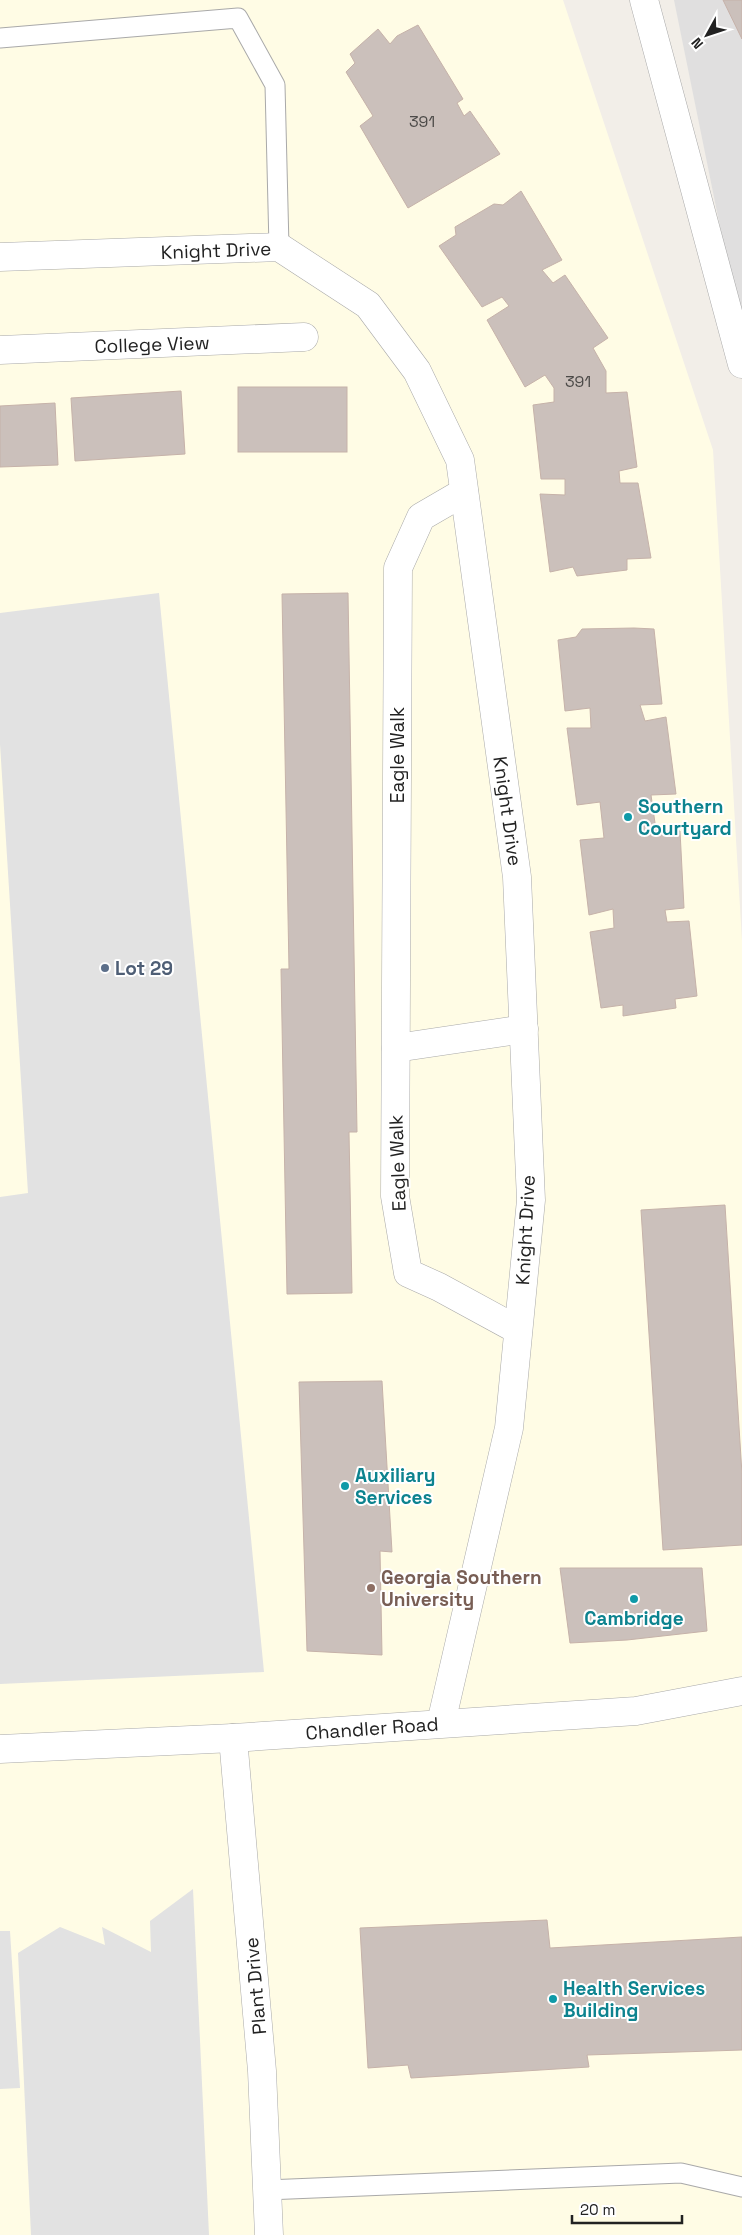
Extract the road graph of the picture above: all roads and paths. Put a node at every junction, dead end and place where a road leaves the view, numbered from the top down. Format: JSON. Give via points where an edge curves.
{"nodes":[{"id":1,"x":644,"y":0,"type":"edge"},
{"id":2,"x":0,"y":38,"type":"edge"},
{"id":3,"x":279,"y":247,"type":"junction"},
{"id":4,"x":0,"y":257,"type":"edge"},
{"id":5,"x":304,"y":337,"type":"dead end"},
{"id":6,"x":0,"y":350,"type":"edge"},
{"id":7,"x":742,"y":364,"type":"edge"},
{"id":8,"x":464,"y":492,"type":"junction"},
{"id":9,"x":524,"y":1029,"type":"junction"},
{"id":10,"x":396,"y":1048,"type":"junction"},
{"id":11,"x":518,"y":1330,"type":"junction"},
{"id":12,"x":742,"y":1691,"type":"edge"},
{"id":13,"x":441,"y":1723,"type":"junction"},
{"id":14,"x":233,"y":1738,"type":"junction"},
{"id":15,"x":0,"y":1749,"type":"edge"},
{"id":16,"x":742,"y":2187,"type":"edge"},
{"id":17,"x":266,"y":2190,"type":"junction"},
{"id":18,"x":269,"y":2235,"type":"edge"}],
"edges":[{"from":1,"to":7,"type":"street"},
{"from":2,"to":3,"type":"lane","via":[[238,18],[276,85]]},
{"from":3,"to":4,"type":"street","name":"Knight Drive"},
{"from":3,"to":8,"type":"street","name":"Knight Drive","via":[[368,304],[417,371],[460,460]]},
{"from":5,"to":6,"type":"street","name":"College View"},
{"from":8,"to":9,"type":"street","name":"Knight Drive","via":[[517,876]]},
{"from":8,"to":10,"type":"street","name":"Eagle Walk","via":[[421,517],[398,568]]},
{"from":9,"to":10,"type":"street"},
{"from":9,"to":11,"type":"street","name":"Knight Drive","via":[[531,1200]]},
{"from":10,"to":11,"type":"street","name":"Eagle Walk","via":[[395,1196],[408,1273]]},
{"from":11,"to":13,"type":"street","name":"Knight Drive","via":[[508,1428]]},
{"from":12,"to":13,"type":"street","name":"Chandler Road","via":[[636,1711]]},
{"from":13,"to":14,"type":"street","name":"Chandler Road"},
{"from":14,"to":15,"type":"street","name":"Chandler Road"},
{"from":14,"to":17,"type":"street","name":"Plant Drive","via":[[262,2071]]},
{"from":16,"to":17,"type":"lane","via":[[681,2173]]},
{"from":17,"to":18,"type":"street","name":"Plant Drive"}]}
